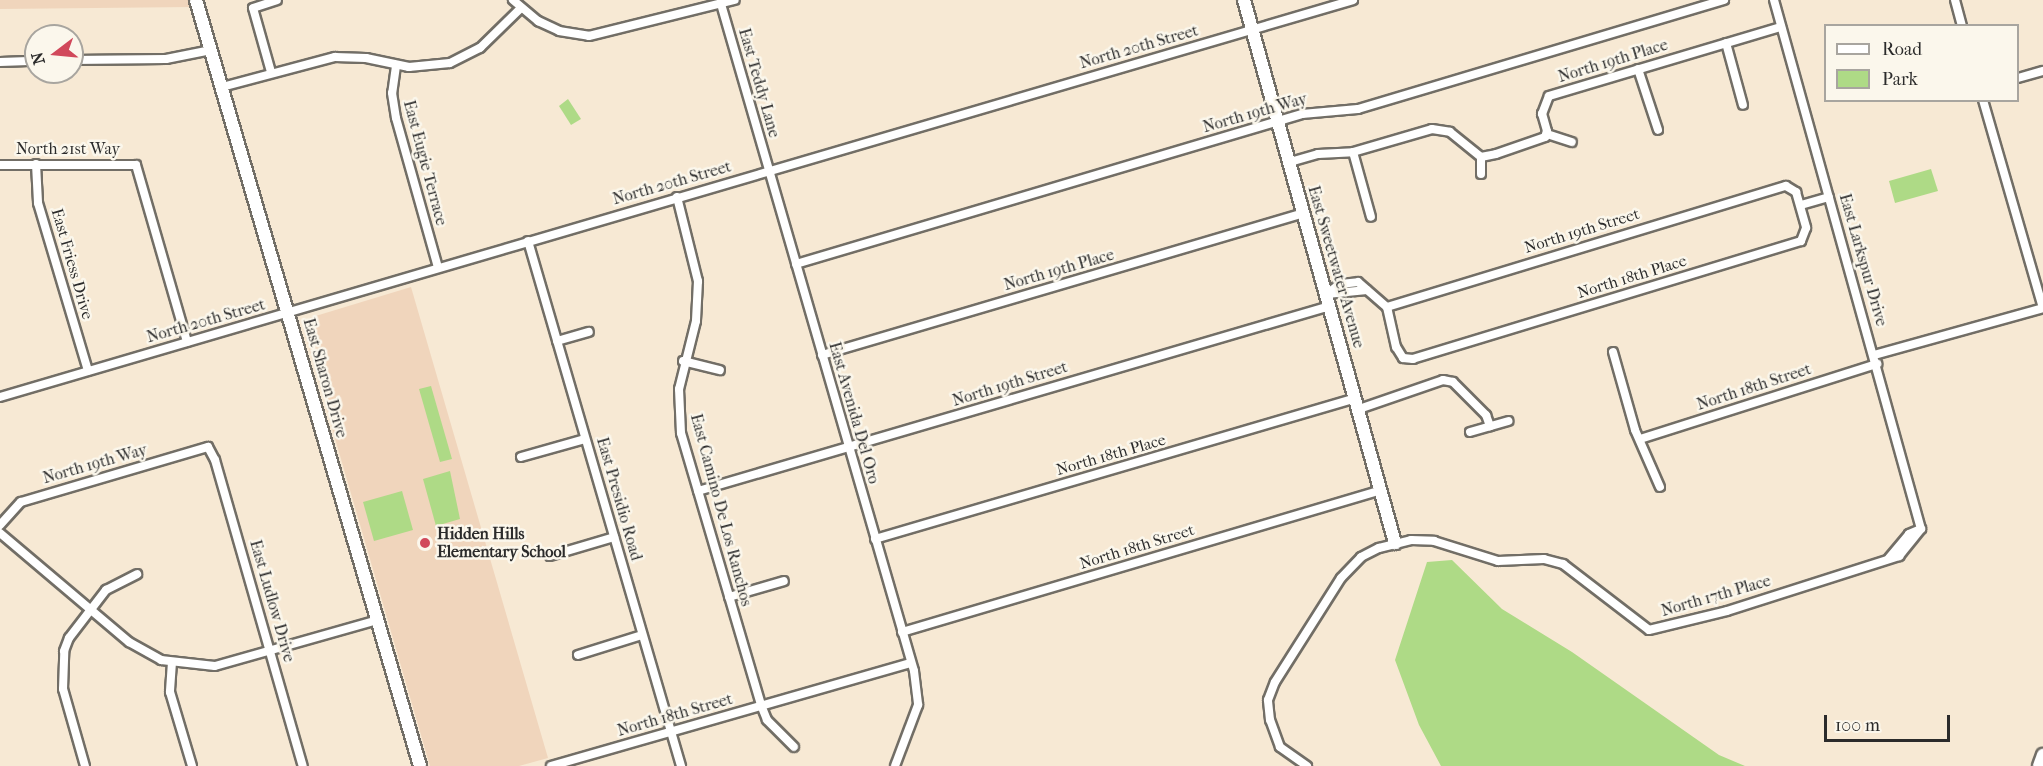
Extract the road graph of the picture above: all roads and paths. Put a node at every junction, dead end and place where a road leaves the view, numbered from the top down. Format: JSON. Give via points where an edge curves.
{"nodes":[{"id":1,"x":196,"y":0,"type":"edge"},
{"id":2,"x":277,"y":0,"type":"edge"},
{"id":3,"x":513,"y":0,"type":"edge"},
{"id":4,"x":735,"y":0,"type":"edge"},
{"id":5,"x":1244,"y":0,"type":"edge"},
{"id":6,"x":1353,"y":0,"type":"edge"},
{"id":7,"x":1724,"y":0,"type":"edge"},
{"id":8,"x":1774,"y":0,"type":"edge"},
{"id":9,"x":1955,"y":0,"type":"edge"},
{"id":10,"x":721,"y":4,"type":"junction"},
{"id":11,"x":521,"y":8,"type":"junction"},
{"id":12,"x":1961,"y":24,"type":"edge"},
{"id":13,"x":1781,"y":27,"type":"junction"},
{"id":14,"x":1253,"y":30,"type":"junction"},
{"id":15,"x":1726,"y":43,"type":"junction"},
{"id":16,"x":211,"y":50,"type":"junction"},
{"id":17,"x":84,"y":60,"type":"edge"},
{"id":18,"x":24,"y":61,"type":"edge"},
{"id":19,"x":0,"y":62,"type":"edge"},
{"id":20,"x":396,"y":66,"type":"junction"},
{"id":21,"x":1638,"y":69,"type":"junction"},
{"id":22,"x":2043,"y":71,"type":"edge"},
{"id":23,"x":271,"y":72,"type":"junction"},
{"id":24,"x":2019,"y":78,"type":"edge"},
{"id":25,"x":222,"y":87,"type":"junction"},
{"id":26,"x":1984,"y":102,"type":"edge"},
{"id":27,"x":1743,"y":105,"type":"dead end"},
{"id":28,"x":1278,"y":122,"type":"junction"},
{"id":29,"x":1658,"y":130,"type":"dead end"},
{"id":30,"x":1547,"y":134,"type":"junction"},
{"id":31,"x":1572,"y":142,"type":"dead end"},
{"id":32,"x":1353,"y":152,"type":"junction"},
{"id":33,"x":1481,"y":157,"type":"junction"},
{"id":34,"x":1290,"y":162,"type":"junction"},
{"id":35,"x":36,"y":164,"type":"junction"},
{"id":36,"x":0,"y":165,"type":"edge"},
{"id":37,"x":769,"y":171,"type":"junction"},
{"id":38,"x":1481,"y":174,"type":"dead end"},
{"id":39,"x":677,"y":197,"type":"junction"},
{"id":40,"x":1829,"y":197,"type":"junction"},
{"id":41,"x":1801,"y":205,"type":"junction"},
{"id":42,"x":1304,"y":213,"type":"junction"},
{"id":43,"x":1371,"y":217,"type":"dead end"},
{"id":44,"x":528,"y":241,"type":"junction"},
{"id":45,"x":796,"y":264,"type":"junction"},
{"id":46,"x":438,"y":267,"type":"junction"},
{"id":47,"x":1328,"y":300,"type":"junction"},
{"id":48,"x":1387,"y":307,"type":"junction"},
{"id":49,"x":2043,"y":308,"type":"edge"},
{"id":50,"x":289,"y":314,"type":"junction"},
{"id":51,"x":589,"y":332,"type":"dead end"},
{"id":52,"x":557,"y":341,"type":"junction"},
{"id":53,"x":187,"y":342,"type":"junction"},
{"id":54,"x":1613,"y":352,"type":"dead end"},
{"id":55,"x":822,"y":356,"type":"junction"},
{"id":56,"x":1876,"y":360,"type":"junction"},
{"id":57,"x":684,"y":361,"type":"junction"},
{"id":58,"x":720,"y":370,"type":"dead end"},
{"id":59,"x":88,"y":371,"type":"junction"},
{"id":60,"x":0,"y":397,"type":"edge"},
{"id":61,"x":1358,"y":403,"type":"junction"},
{"id":62,"x":1508,"y":421,"type":"dead end"},
{"id":63,"x":1490,"y":426,"type":"junction"},
{"id":64,"x":1470,"y":432,"type":"dead end"},
{"id":65,"x":585,"y":439,"type":"junction"},
{"id":66,"x":1640,"y":439,"type":"junction"},
{"id":67,"x":208,"y":447,"type":"joint"},
{"id":68,"x":849,"y":447,"type":"junction"},
{"id":69,"x":522,"y":457,"type":"dead end"},
{"id":70,"x":1660,"y":487,"type":"dead end"},
{"id":71,"x":1381,"y":490,"type":"junction"},
{"id":72,"x":698,"y":491,"type":"junction"},
{"id":73,"x":0,"y":525,"type":"edge"},
{"id":74,"x":1921,"y":529,"type":"joint"},
{"id":75,"x":0,"y":532,"type":"edge"},
{"id":76,"x":614,"y":537,"type":"junction"},
{"id":77,"x":875,"y":540,"type":"junction"},
{"id":78,"x":1395,"y":543,"type":"junction"},
{"id":79,"x":550,"y":556,"type":"dead end"},
{"id":80,"x":137,"y":574,"type":"dead end"},
{"id":81,"x":784,"y":581,"type":"dead end"},
{"id":82,"x":729,"y":597,"type":"junction"},
{"id":83,"x":90,"y":609,"type":"junction"},
{"id":84,"x":378,"y":620,"type":"junction"},
{"id":85,"x":902,"y":632,"type":"junction"},
{"id":86,"x":642,"y":635,"type":"junction"},
{"id":87,"x":271,"y":651,"type":"junction"},
{"id":88,"x":578,"y":655,"type":"dead end"},
{"id":89,"x":171,"y":662,"type":"junction"},
{"id":90,"x":911,"y":663,"type":"junction"},
{"id":91,"x":760,"y":705,"type":"junction"},
{"id":92,"x":671,"y":732,"type":"junction"},
{"id":93,"x":794,"y":747,"type":"dead end"},
{"id":94,"x":2043,"y":755,"type":"edge"},
{"id":95,"x":85,"y":766,"type":"edge"},
{"id":96,"x":192,"y":766,"type":"edge"},
{"id":97,"x":303,"y":766,"type":"edge"},
{"id":98,"x":420,"y":766,"type":"edge"},
{"id":99,"x":550,"y":766,"type":"edge"},
{"id":100,"x":681,"y":766,"type":"edge"},
{"id":101,"x":895,"y":766,"type":"edge"},
{"id":102,"x":1307,"y":766,"type":"edge"},
{"id":103,"x":2039,"y":766,"type":"edge"}],
"edges":[{"from":1,"to":16,"type":"street","name":"East Sharon Drive"},
{"from":2,"to":23,"type":"street","via":[[253,8]]},
{"from":3,"to":11,"type":"street"},
{"from":4,"to":10,"type":"street"},
{"from":5,"to":14,"type":"street","name":"East Sweetwater Avenue"},
{"from":6,"to":14,"type":"street","name":"North 20th Street"},
{"from":7,"to":28,"type":"street","name":"North 19th Way","via":[[1358,109],[1323,110]]},
{"from":8,"to":13,"type":"street","name":"East Larkspur Drive"},
{"from":9,"to":12,"type":"street"},
{"from":10,"to":11,"type":"street","via":[[589,36],[559,31]]},
{"from":10,"to":37,"type":"street","name":"East Teddy Lane"},
{"from":11,"to":20,"type":"street","via":[[465,57],[433,67]]},
{"from":13,"to":15,"type":"street","name":"North 19th Place"},
{"from":13,"to":40,"type":"street","name":"East Larkspur Drive"},
{"from":14,"to":28,"type":"street","name":"East Sweetwater Avenue"},
{"from":14,"to":37,"type":"street","name":"North 20th Street"},
{"from":15,"to":21,"type":"street","name":"North 19th Place"},
{"from":15,"to":27,"type":"street"},
{"from":16,"to":17,"type":"street","via":[[166,59]]},
{"from":16,"to":25,"type":"street","name":"East Sharon Drive"},
{"from":18,"to":19,"type":"street"},
{"from":20,"to":23,"type":"street","via":[[343,57]]},
{"from":20,"to":46,"type":"street","name":"East Eugie Terrace","via":[[392,93],[396,118]]},
{"from":21,"to":29,"type":"street"},
{"from":21,"to":30,"type":"street","name":"North 19th Place","via":[[1549,96],[1542,114]]},
{"from":22,"to":24,"type":"street"},
{"from":23,"to":25,"type":"street"},
{"from":25,"to":50,"type":"street","name":"East Sharon Drive"},
{"from":26,"to":49,"type":"street"},
{"from":28,"to":34,"type":"street","name":"East Sweetwater Avenue"},
{"from":28,"to":45,"type":"street","name":"North 19th Way"},
{"from":30,"to":31,"type":"street"},
{"from":30,"to":33,"type":"street"},
{"from":32,"to":33,"type":"street","via":[[1432,129],[1450,132]]},
{"from":32,"to":34,"type":"street","via":[[1318,154]]},
{"from":32,"to":43,"type":"street"},
{"from":33,"to":38,"type":"street"},
{"from":34,"to":42,"type":"street","name":"East Sweetwater Avenue"},
{"from":35,"to":36,"type":"street","name":"North 21st Way"},
{"from":35,"to":53,"type":"street","name":"North 21st Way","via":[[136,165]]},
{"from":35,"to":59,"type":"street","name":"East Friess Drive","via":[[38,203]]},
{"from":37,"to":39,"type":"street","name":"North 20th Street"},
{"from":37,"to":45,"type":"street","name":"East Avenida Del Oro"},
{"from":39,"to":44,"type":"street","name":"North 20th Street"},
{"from":39,"to":57,"type":"street","name":"East Camino De Los Ranchos","via":[[698,281],[696,321]]},
{"from":40,"to":41,"type":"street"},
{"from":40,"to":56,"type":"street","name":"East Larkspur Drive"},
{"from":41,"to":48,"type":"street","name":"North 19th Street","via":[[1792,187],[1786,186]]},
{"from":41,"to":48,"type":"street","name":"North 18th Place","via":[[1806,228],[1801,241],[1407,360],[1396,347]]},
{"from":42,"to":47,"type":"street","name":"East Sweetwater Avenue"},
{"from":42,"to":55,"type":"street","name":"North 19th Place"},
{"from":44,"to":46,"type":"street","name":"North 20th Street"},
{"from":44,"to":52,"type":"street","name":"East Presidio Road"},
{"from":45,"to":55,"type":"street","name":"East Avenida Del Oro"},
{"from":46,"to":50,"type":"street","name":"North 20th Street"},
{"from":47,"to":48,"type":"street","name":"North 19th Street","via":[[1351,281]]},
{"from":47,"to":61,"type":"street","name":"East Sweetwater Avenue"},
{"from":47,"to":68,"type":"street","name":"North 19th Street"},
{"from":49,"to":56,"type":"street","name":"North 18th Street"},
{"from":50,"to":53,"type":"street","name":"North 20th Street"},
{"from":50,"to":84,"type":"street","name":"East Sharon Drive"},
{"from":51,"to":52,"type":"street"},
{"from":52,"to":65,"type":"street","name":"East Presidio Road"},
{"from":53,"to":59,"type":"street","name":"North 20th Street"},
{"from":54,"to":66,"type":"street"},
{"from":55,"to":68,"type":"street","name":"East Avenida Del Oro"},
{"from":56,"to":66,"type":"street","name":"North 18th Street"},
{"from":56,"to":74,"type":"street","name":"East Larkspur Drive"},
{"from":57,"to":58,"type":"street"},
{"from":57,"to":72,"type":"street","name":"East Camino De Los Ranchos","via":[[678,409]]},
{"from":59,"to":60,"type":"street","name":"North 20th Street"},
{"from":61,"to":63,"type":"street","name":"North 18th Place","via":[[1443,380],[1453,382],[1486,415]]},
{"from":61,"to":71,"type":"street","name":"East Sweetwater Avenue"},
{"from":61,"to":77,"type":"street","name":"North 18th Place"},
{"from":62,"to":63,"type":"street"},
{"from":63,"to":64,"type":"street"},
{"from":65,"to":69,"type":"street"},
{"from":65,"to":76,"type":"street","name":"East Presidio Road"},
{"from":66,"to":70,"type":"street"},
{"from":67,"to":73,"type":"street","name":"North 19th Way","via":[[31,498],[21,502]]},
{"from":67,"to":87,"type":"street","name":"East Ludlow Drive","via":[[216,460]]},
{"from":68,"to":72,"type":"street","name":"North 19th Street"},
{"from":68,"to":77,"type":"street","name":"East Avenida Del Oro"},
{"from":71,"to":78,"type":"street","name":"East Sweetwater Avenue"},
{"from":71,"to":85,"type":"street","name":"North 18th Street"},
{"from":72,"to":82,"type":"street","name":"East Camino De Los Ranchos"},
{"from":74,"to":78,"type":"street","name":"North 17th Place","via":[[1909,534],[1889,558],[1727,611],[1649,630],[1563,564],[1544,559],[1498,561],[1434,541]]},
{"from":75,"to":83,"type":"street"},
{"from":76,"to":79,"type":"street"},
{"from":76,"to":86,"type":"street","name":"East Presidio Road"},
{"from":77,"to":85,"type":"street","name":"East Avenida Del Oro"},
{"from":78,"to":102,"type":"street","name":"North 17th Place","via":[[1361,557],[1341,578],[1275,682],[1268,700],[1275,736],[1280,747]]},
{"from":80,"to":83,"type":"street","via":[[106,590]]},
{"from":81,"to":82,"type":"street"},
{"from":82,"to":91,"type":"street","name":"East Camino De Los Ranchos"},
{"from":83,"to":89,"type":"street","via":[[129,642]]},
{"from":83,"to":95,"type":"street","via":[[69,638],[61,670]]},
{"from":84,"to":87,"type":"street"},
{"from":84,"to":98,"type":"street","name":"East Sharon Drive"},
{"from":85,"to":90,"type":"street","name":"East Avenida Del Oro"},
{"from":86,"to":88,"type":"street"},
{"from":86,"to":92,"type":"street","name":"East Presidio Road"},
{"from":87,"to":89,"type":"street","via":[[215,666]]},
{"from":87,"to":97,"type":"street","name":"East Ludlow Drive"},
{"from":89,"to":96,"type":"street","via":[[170,692]]},
{"from":90,"to":91,"type":"street","name":"North 18th Street"},
{"from":90,"to":101,"type":"street","name":"East Avenida Del Oro","via":[[918,705]]},
{"from":91,"to":92,"type":"street","name":"North 18th Street"},
{"from":91,"to":93,"type":"street","name":"East Camino De Los Ranchos","via":[[767,720]]},
{"from":92,"to":99,"type":"street","name":"North 18th Street"},
{"from":92,"to":100,"type":"street","name":"East Presidio Road"},
{"from":94,"to":103,"type":"street"}]}
